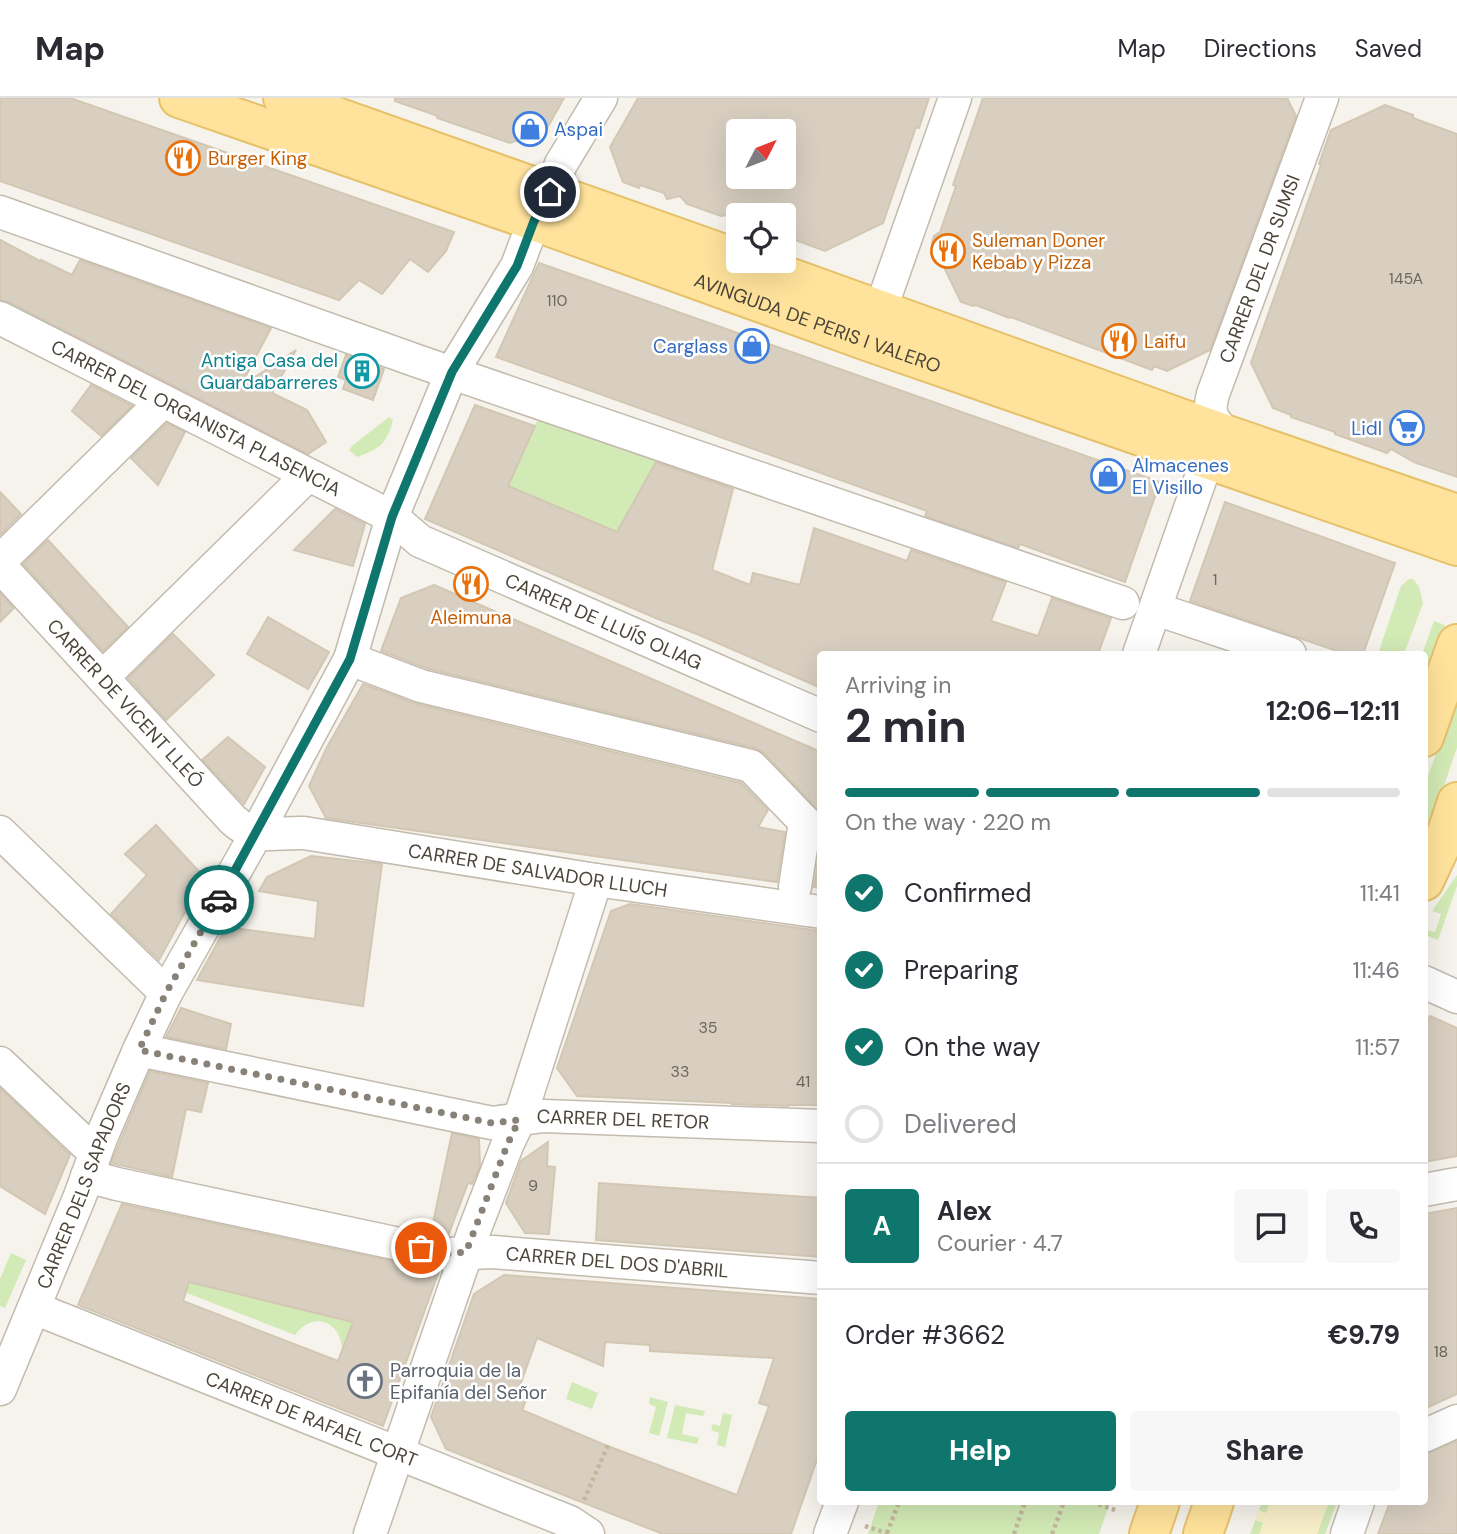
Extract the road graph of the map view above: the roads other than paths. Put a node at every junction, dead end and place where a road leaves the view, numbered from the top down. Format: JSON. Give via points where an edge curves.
{"nodes":[{"id":1,"x":180,"y":98,"type":"edge"},
{"id":2,"x":283,"y":98,"type":"edge"},
{"id":3,"x":601,"y":98,"type":"edge"},
{"id":4,"x":955,"y":98,"type":"edge"},
{"id":5,"x":1322,"y":98,"type":"edge"},
{"id":6,"x":542,"y":206,"type":"junction"},
{"id":7,"x":0,"y":212,"type":"edge"},
{"id":8,"x":726,"y":256,"type":"edge"},
{"id":9,"x":768,"y":273,"type":"edge"},
{"id":10,"x":0,"y":318,"type":"edge"},
{"id":11,"x":875,"y":326,"type":"junction"},
{"id":12,"x":452,"y":372,"type":"junction"},
{"id":13,"x":163,"y":401,"type":"junction"},
{"id":14,"x":1217,"y":447,"type":"junction"},
{"id":15,"x":308,"y":475,"type":"junction"},
{"id":16,"x":1457,"y":514,"type":"edge"},
{"id":17,"x":392,"y":517,"type":"junction"},
{"id":18,"x":1457,"y":546,"type":"edge"},
{"id":19,"x":0,"y":563,"type":"edge"},
{"id":20,"x":1123,"y":603,"type":"dead end"},
{"id":21,"x":1156,"y":609,"type":"junction"},
{"id":22,"x":1457,"y":644,"type":"edge"},
{"id":23,"x":1140,"y":651,"type":"edge"},
{"id":24,"x":1281,"y":651,"type":"edge"},
{"id":25,"x":350,"y":659,"type":"junction"},
{"id":26,"x":103,"y":677,"type":"junction"},
{"id":27,"x":817,"y":714,"type":"edge"},
{"id":28,"x":1428,"y":714,"type":"edge"},
{"id":29,"x":1457,"y":802,"type":"edge"},
{"id":30,"x":0,"y":832,"type":"edge"},
{"id":31,"x":256,"y":834,"type":"junction"},
{"id":32,"x":1457,"y":857,"type":"edge"},
{"id":33,"x":1428,"y":872,"type":"edge"},
{"id":34,"x":596,"y":880,"type":"junction"},
{"id":35,"x":1428,"y":885,"type":"edge"},
{"id":36,"x":795,"y":887,"type":"dead end"},
{"id":37,"x":817,"y":911,"type":"edge"},
{"id":38,"x":1428,"y":984,"type":"edge"},
{"id":39,"x":166,"y":993,"type":"junction"},
{"id":40,"x":1457,"y":997,"type":"edge"},
{"id":41,"x":139,"y":1050,"type":"junction"},
{"id":42,"x":0,"y":1063,"type":"edge"},
{"id":43,"x":519,"y":1120,"type":"junction"},
{"id":44,"x":817,"y":1125,"type":"edge"},
{"id":45,"x":91,"y":1165,"type":"junction"},
{"id":46,"x":1457,"y":1184,"type":"edge"},
{"id":47,"x":1428,"y":1189,"type":"edge"},
{"id":48,"x":466,"y":1252,"type":"junction"},
{"id":49,"x":817,"y":1278,"type":"edge"},
{"id":50,"x":34,"y":1308,"type":"junction"},
{"id":51,"x":0,"y":1389,"type":"edge"},
{"id":52,"x":1457,"y":1421,"type":"edge"},
{"id":53,"x":1428,"y":1434,"type":"edge"},
{"id":54,"x":398,"y":1453,"type":"junction"},
{"id":55,"x":841,"y":1505,"type":"edge"},
{"id":56,"x":1159,"y":1505,"type":"edge"},
{"id":57,"x":1213,"y":1505,"type":"edge"},
{"id":58,"x":1357,"y":1505,"type":"edge"},
{"id":59,"x":584,"y":1521,"type":"edge"},
{"id":60,"x":370,"y":1534,"type":"edge"},
{"id":61,"x":830,"y":1534,"type":"edge"},
{"id":62,"x":1149,"y":1534,"type":"edge"},
{"id":63,"x":1203,"y":1534,"type":"edge"},
{"id":64,"x":1347,"y":1534,"type":"edge"}],
"edges":[{"from":1,"to":6,"type":"main road","name":"AVINGUDA DE PERIS I VALERO"},
{"from":2,"to":6,"type":"main road","name":"AVINGUDA DE PERIS I VALERO"},
{"from":3,"to":6,"type":"street","name":"CARRER DELS SAPADORS","via":[[566,154]]},
{"from":4,"to":11,"type":"street"},
{"from":5,"to":14,"type":"street","name":"CARRER DEL DR SUMSI","via":[[1213,394],[1210,413],[1216,424]]},
{"from":6,"to":8,"type":"main road","name":"AVINGUDA DE PERIS I VALERO"},
{"from":6,"to":11,"type":"main road","name":"AVINGUDA DE PERIS I VALERO"},
{"from":6,"to":12,"type":"street","name":"CARRER DELS SAPADORS","via":[[517,266]]},
{"from":7,"to":12,"type":"street"},
{"from":9,"to":11,"type":"main road","name":"AVINGUDA DE PERIS I VALERO"},
{"from":10,"to":13,"type":"street","name":"CARRER DEL ORGANISTA PLASENCIA"},
{"from":11,"to":14,"type":"main road","name":"AVINGUDA DE PERIS I VALERO"},
{"from":12,"to":17,"type":"street","name":"CARRER DELS SAPADORS"},
{"from":12,"to":20,"type":"street"},
{"from":13,"to":15,"type":"street","name":"CARRER DEL ORGANISTA PLASENCIA"},
{"from":13,"to":19,"type":"street"},
{"from":14,"to":16,"type":"main road","name":"AVINGUDA DE PERIS I VALERO"},
{"from":14,"to":18,"type":"main road","name":"AVINGUDA DE PERIS I VALERO"},
{"from":14,"to":21,"type":"street"},
{"from":15,"to":17,"type":"street","name":"CARRER DEL ORGANISTA PLASENCIA"},
{"from":15,"to":26,"type":"street"},
{"from":17,"to":25,"type":"street","name":"CARRER DELS SAPADORS"},
{"from":17,"to":27,"type":"street","name":"CARRER DE LLUÍS OLIAG","via":[[420,541]]},
{"from":19,"to":26,"type":"street","name":"CARRER DE VICENT LLEÓ"},
{"from":21,"to":23,"type":"street"},
{"from":21,"to":24,"type":"street"},
{"from":22,"to":28,"type":"main road"},
{"from":25,"to":31,"type":"street","name":"CARRER DELS SAPADORS"},
{"from":25,"to":36,"type":"street","via":[[422,686],[751,766],[805,822]]},
{"from":26,"to":31,"type":"street","name":"CARRER DE VICENT LLEÓ","via":[[233,820]]},
{"from":29,"to":33,"type":"main road"},
{"from":30,"to":39,"type":"street"},
{"from":31,"to":34,"type":"street","name":"CARRER DE SALVADOR LLUCH","via":[[304,833]]},
{"from":31,"to":39,"type":"street","name":"CARRER DELS SAPADORS"},
{"from":32,"to":35,"type":"street"},
{"from":34,"to":37,"type":"street","name":"CARRER DE SALVADOR LLUCH"},
{"from":34,"to":43,"type":"street"},
{"from":38,"to":40,"type":"street"},
{"from":39,"to":41,"type":"street","name":"CARRER DELS SAPADORS"},
{"from":41,"to":43,"type":"street","name":"CARRER DEL RETOR","via":[[492,1123]]},
{"from":41,"to":45,"type":"street","name":"CARRER DELS SAPADORS"},
{"from":42,"to":45,"type":"street"},
{"from":43,"to":44,"type":"street","name":"CARRER DEL RETOR","via":[[542,1116]]},
{"from":43,"to":48,"type":"street"},
{"from":45,"to":48,"type":"street","name":"CARRER DEL DOS D'ABRIL","via":[[117,1184],[446,1254]]},
{"from":45,"to":50,"type":"street","name":"CARRER DELS SAPADORS"},
{"from":46,"to":47,"type":"street"},
{"from":48,"to":49,"type":"street","name":"CARRER DEL DOS D'ABRIL"},
{"from":48,"to":54,"type":"street"},
{"from":50,"to":51,"type":"street","name":"CARRER DELS SAPADORS"},
{"from":50,"to":54,"type":"street","name":"CARRER DE RAFAEL CORT"},
{"from":52,"to":53,"type":"street"},
{"from":54,"to":59,"type":"street","name":"CARRER DE RAFAEL CORT","via":[[570,1522]]},
{"from":54,"to":60,"type":"street"},
{"from":55,"to":61,"type":"street"},
{"from":56,"to":62,"type":"main road"},
{"from":57,"to":63,"type":"main road"},
{"from":58,"to":64,"type":"street"}]}
